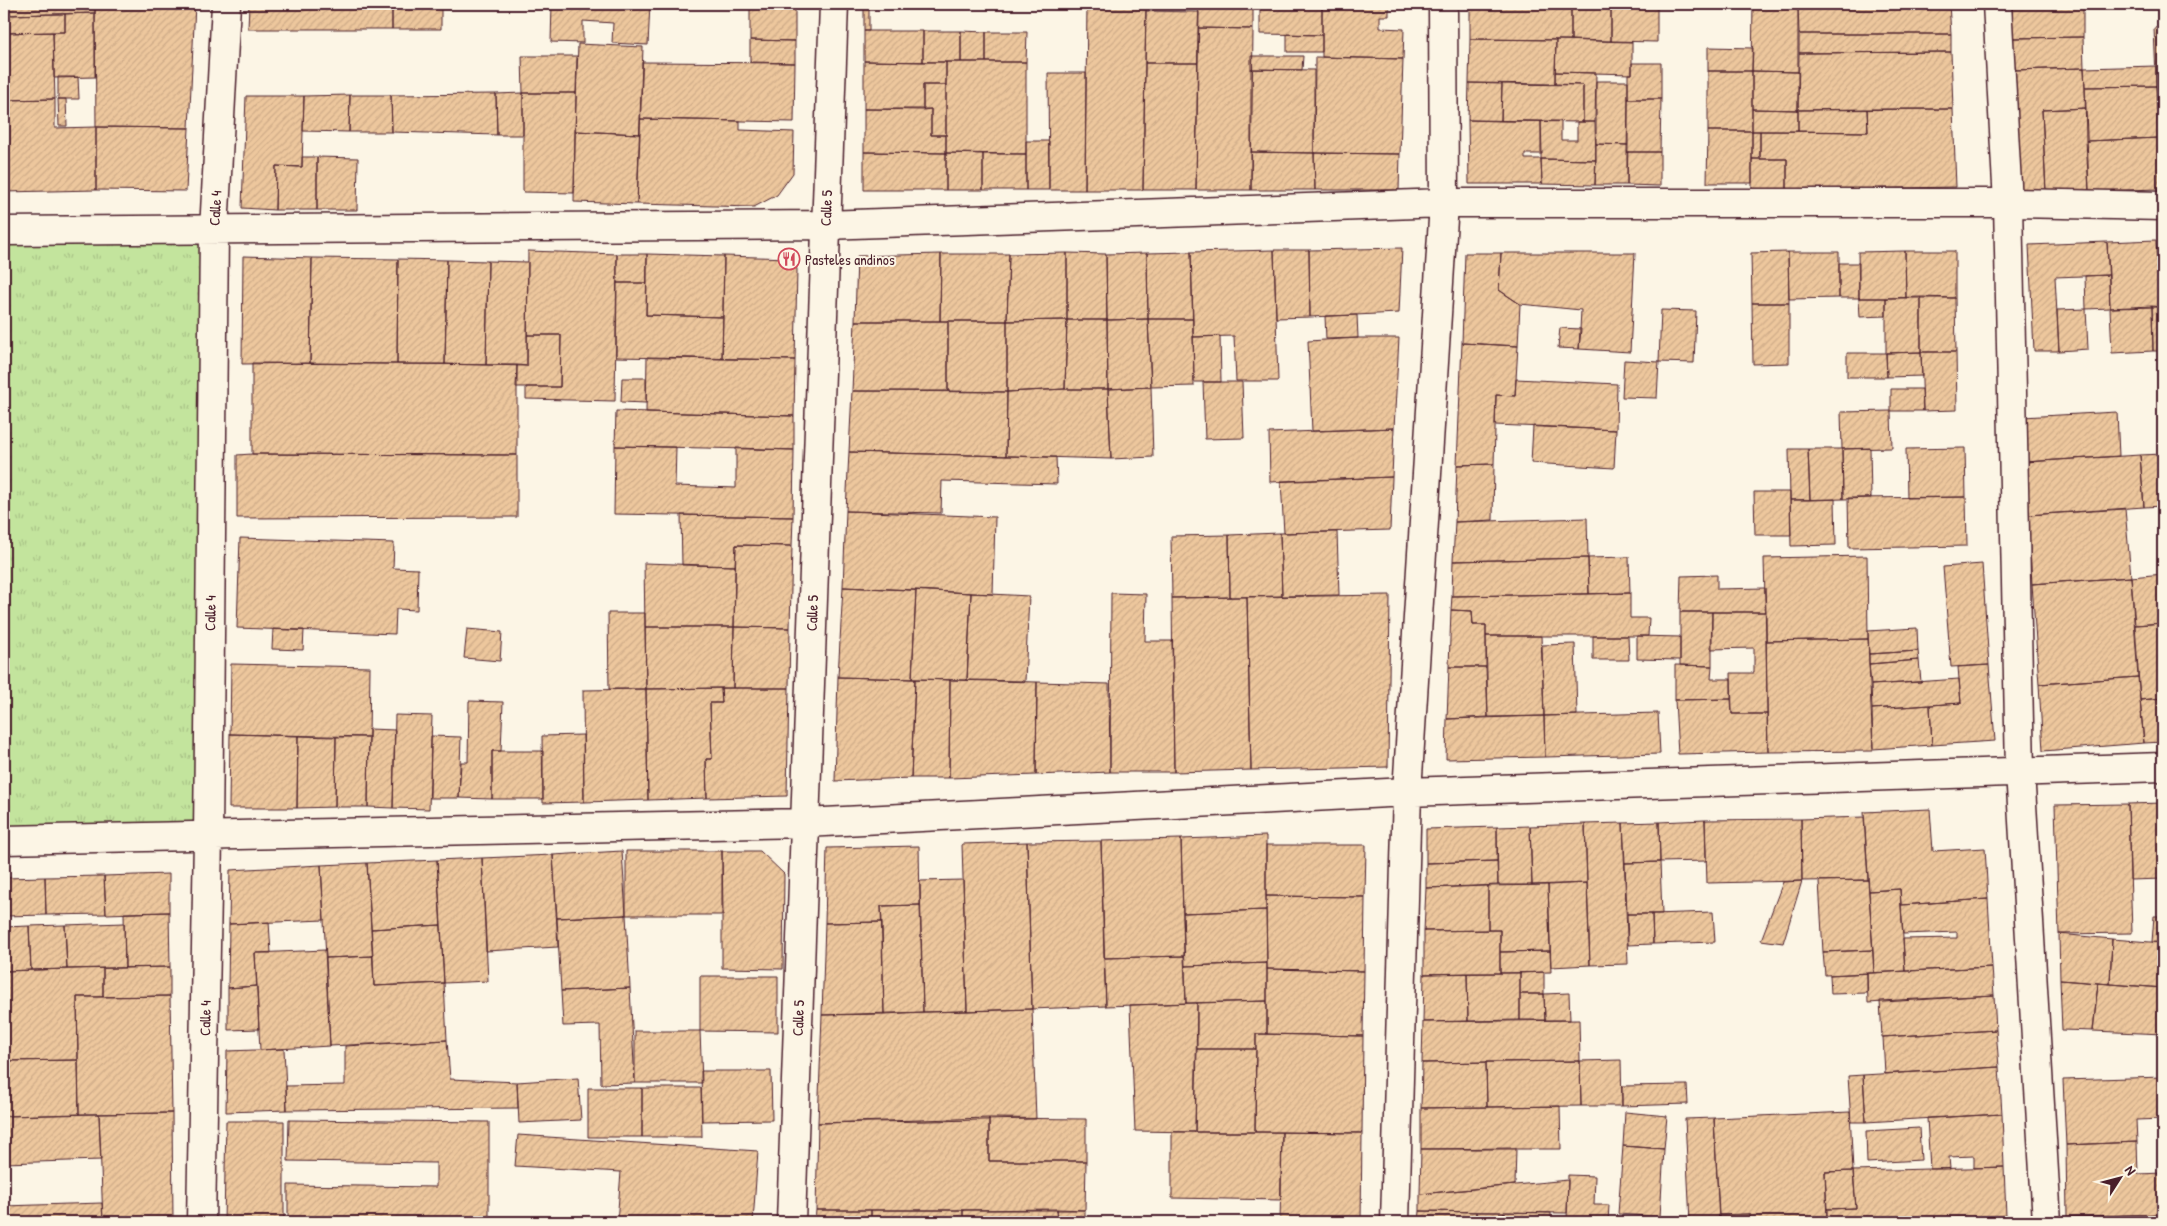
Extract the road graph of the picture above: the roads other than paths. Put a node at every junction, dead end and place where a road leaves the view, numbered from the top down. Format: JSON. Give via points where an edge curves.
{"nodes":[{"id":1,"x":226,"y":4,"type":"edge"},
{"id":2,"x":834,"y":4,"type":"edge"},
{"id":3,"x":1444,"y":4,"type":"edge"},
{"id":4,"x":1997,"y":4,"type":"edge"},
{"id":5,"x":1444,"y":203,"type":"junction"},
{"id":6,"x":2008,"y":203,"type":"junction"},
{"id":7,"x":2163,"y":206,"type":"edge"},
{"id":8,"x":825,"y":225,"type":"junction"},
{"id":9,"x":214,"y":231,"type":"junction"},
{"id":10,"x":4,"y":232,"type":"edge"},
{"id":11,"x":2163,"y":767,"type":"edge"},
{"id":12,"x":2020,"y":771,"type":"junction"},
{"id":13,"x":1407,"y":792,"type":"junction"},
{"id":14,"x":805,"y":823,"type":"junction"},
{"id":15,"x":208,"y":837,"type":"junction"},
{"id":16,"x":4,"y":840,"type":"edge"},
{"id":17,"x":201,"y":1222,"type":"edge"},
{"id":18,"x":791,"y":1222,"type":"edge"},
{"id":19,"x":1395,"y":1222,"type":"edge"},
{"id":20,"x":2047,"y":1222,"type":"edge"}],
"edges":[{"from":1,"to":9,"type":"street","name":"Calle 4"},
{"from":2,"to":8,"type":"street","name":"Calle 5"},
{"from":3,"to":5,"type":"street"},
{"from":4,"to":6,"type":"street"},
{"from":5,"to":6,"type":"street"},
{"from":5,"to":8,"type":"street"},
{"from":5,"to":13,"type":"street"},
{"from":6,"to":7,"type":"street"},
{"from":6,"to":12,"type":"street"},
{"from":8,"to":9,"type":"street"},
{"from":8,"to":14,"type":"street","name":"Calle 5"},
{"from":9,"to":10,"type":"street"},
{"from":9,"to":15,"type":"street","name":"Calle 4"},
{"from":11,"to":12,"type":"street"},
{"from":12,"to":13,"type":"street"},
{"from":12,"to":20,"type":"street"},
{"from":13,"to":14,"type":"street"},
{"from":13,"to":19,"type":"street"},
{"from":14,"to":15,"type":"street"},
{"from":14,"to":18,"type":"street","name":"Calle 5"},
{"from":15,"to":16,"type":"street"},
{"from":15,"to":17,"type":"street","name":"Calle 4"}]}
